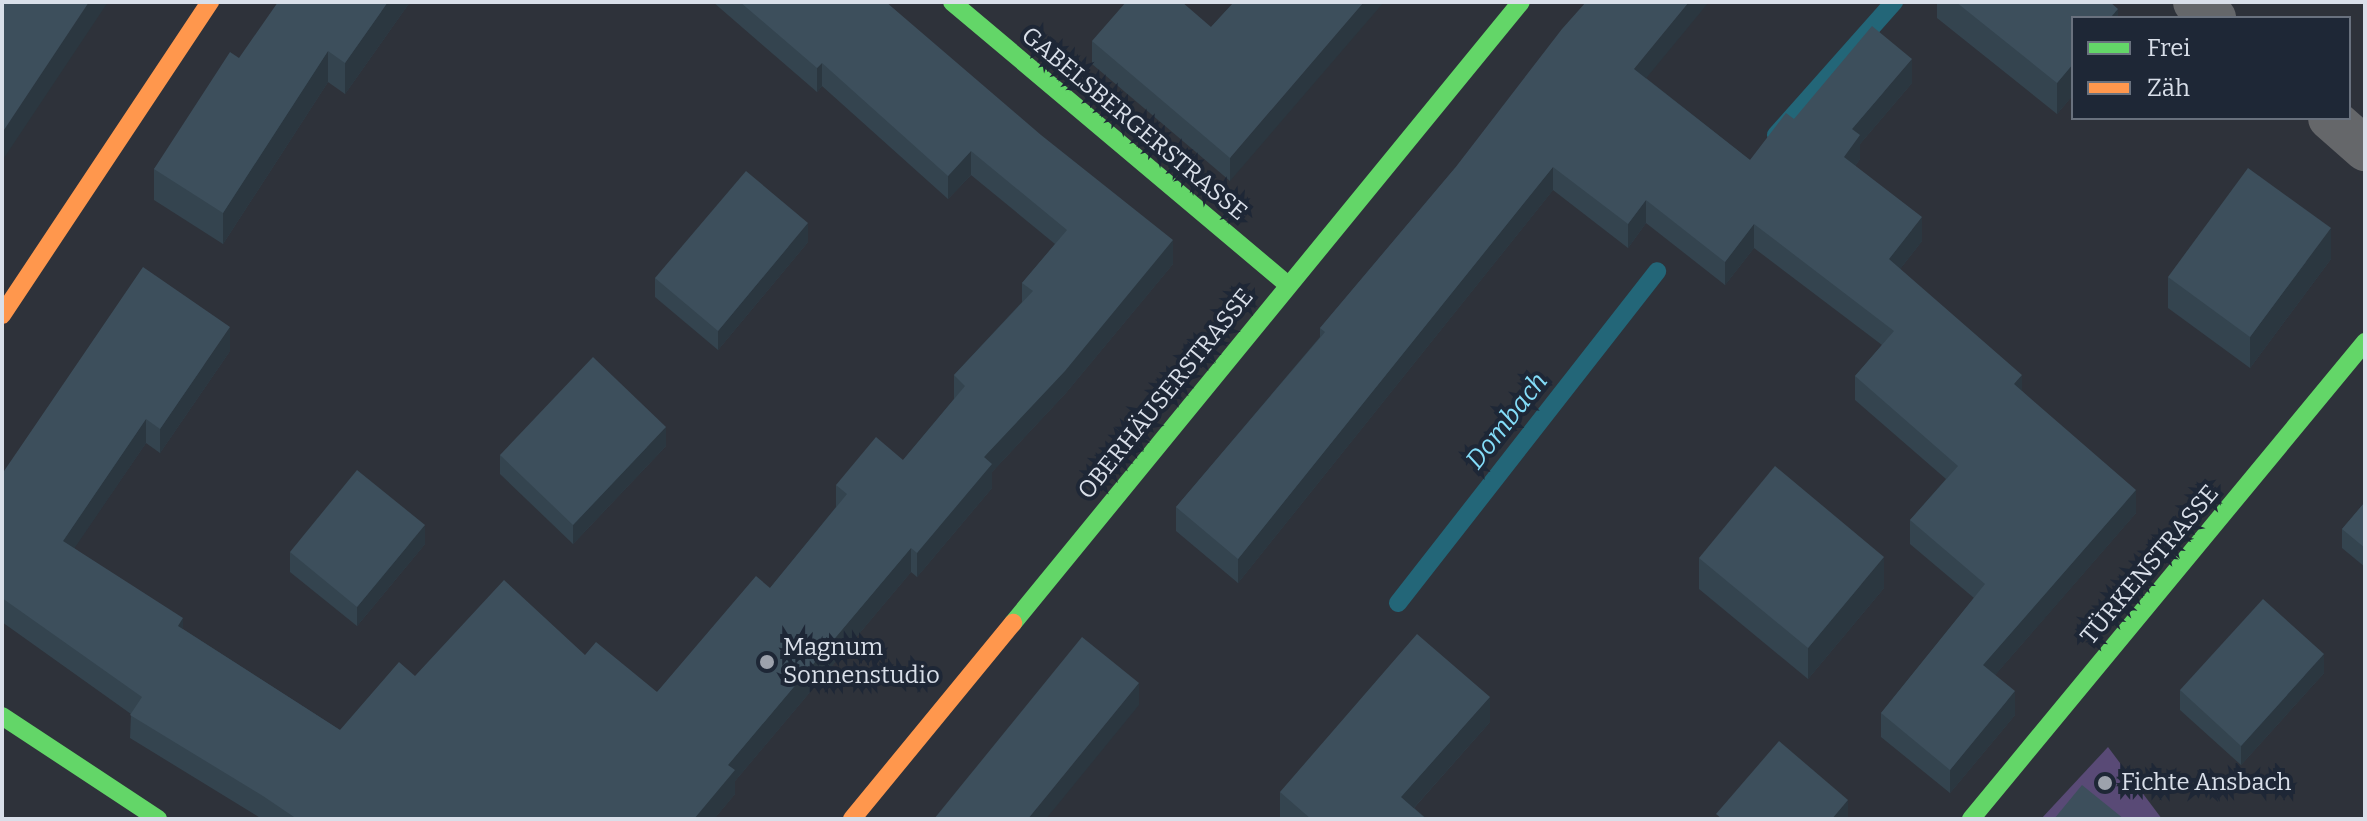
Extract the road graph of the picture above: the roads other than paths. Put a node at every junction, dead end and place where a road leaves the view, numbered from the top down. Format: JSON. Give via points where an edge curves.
{"nodes":[{"id":1,"x":210,"y":2,"type":"edge"},
{"id":2,"x":952,"y":2,"type":"edge"},
{"id":3,"x":1521,"y":2,"type":"edge"},
{"id":4,"x":2195,"y":2,"type":"edge"},
{"id":5,"x":2212,"y":16,"type":"edge"},
{"id":6,"x":2332,"y":120,"type":"edge"},
{"id":7,"x":2365,"y":149,"type":"edge"},
{"id":8,"x":1286,"y":283,"type":"junction"},
{"id":9,"x":2,"y":315,"type":"edge"},
{"id":10,"x":2365,"y":342,"type":"edge"},
{"id":11,"x":2,"y":716,"type":"edge"},
{"id":12,"x":158,"y":819,"type":"edge"},
{"id":13,"x":852,"y":819,"type":"edge"},
{"id":14,"x":1971,"y":819,"type":"edge"}],
"edges":[{"from":1,"to":9,"type":"street"},
{"from":2,"to":8,"type":"street","name":"GABELSBERGERSTRASSE"},
{"from":3,"to":8,"type":"street","name":"OBERHÄUSERSTRASSE"},
{"from":4,"to":5,"type":"street"},
{"from":6,"to":7,"type":"street"},
{"from":8,"to":13,"type":"street","name":"OBERHÄUSERSTRASSE"},
{"from":10,"to":14,"type":"street","name":"TÜRKENSTRASSE"},
{"from":11,"to":12,"type":"street"}]}
